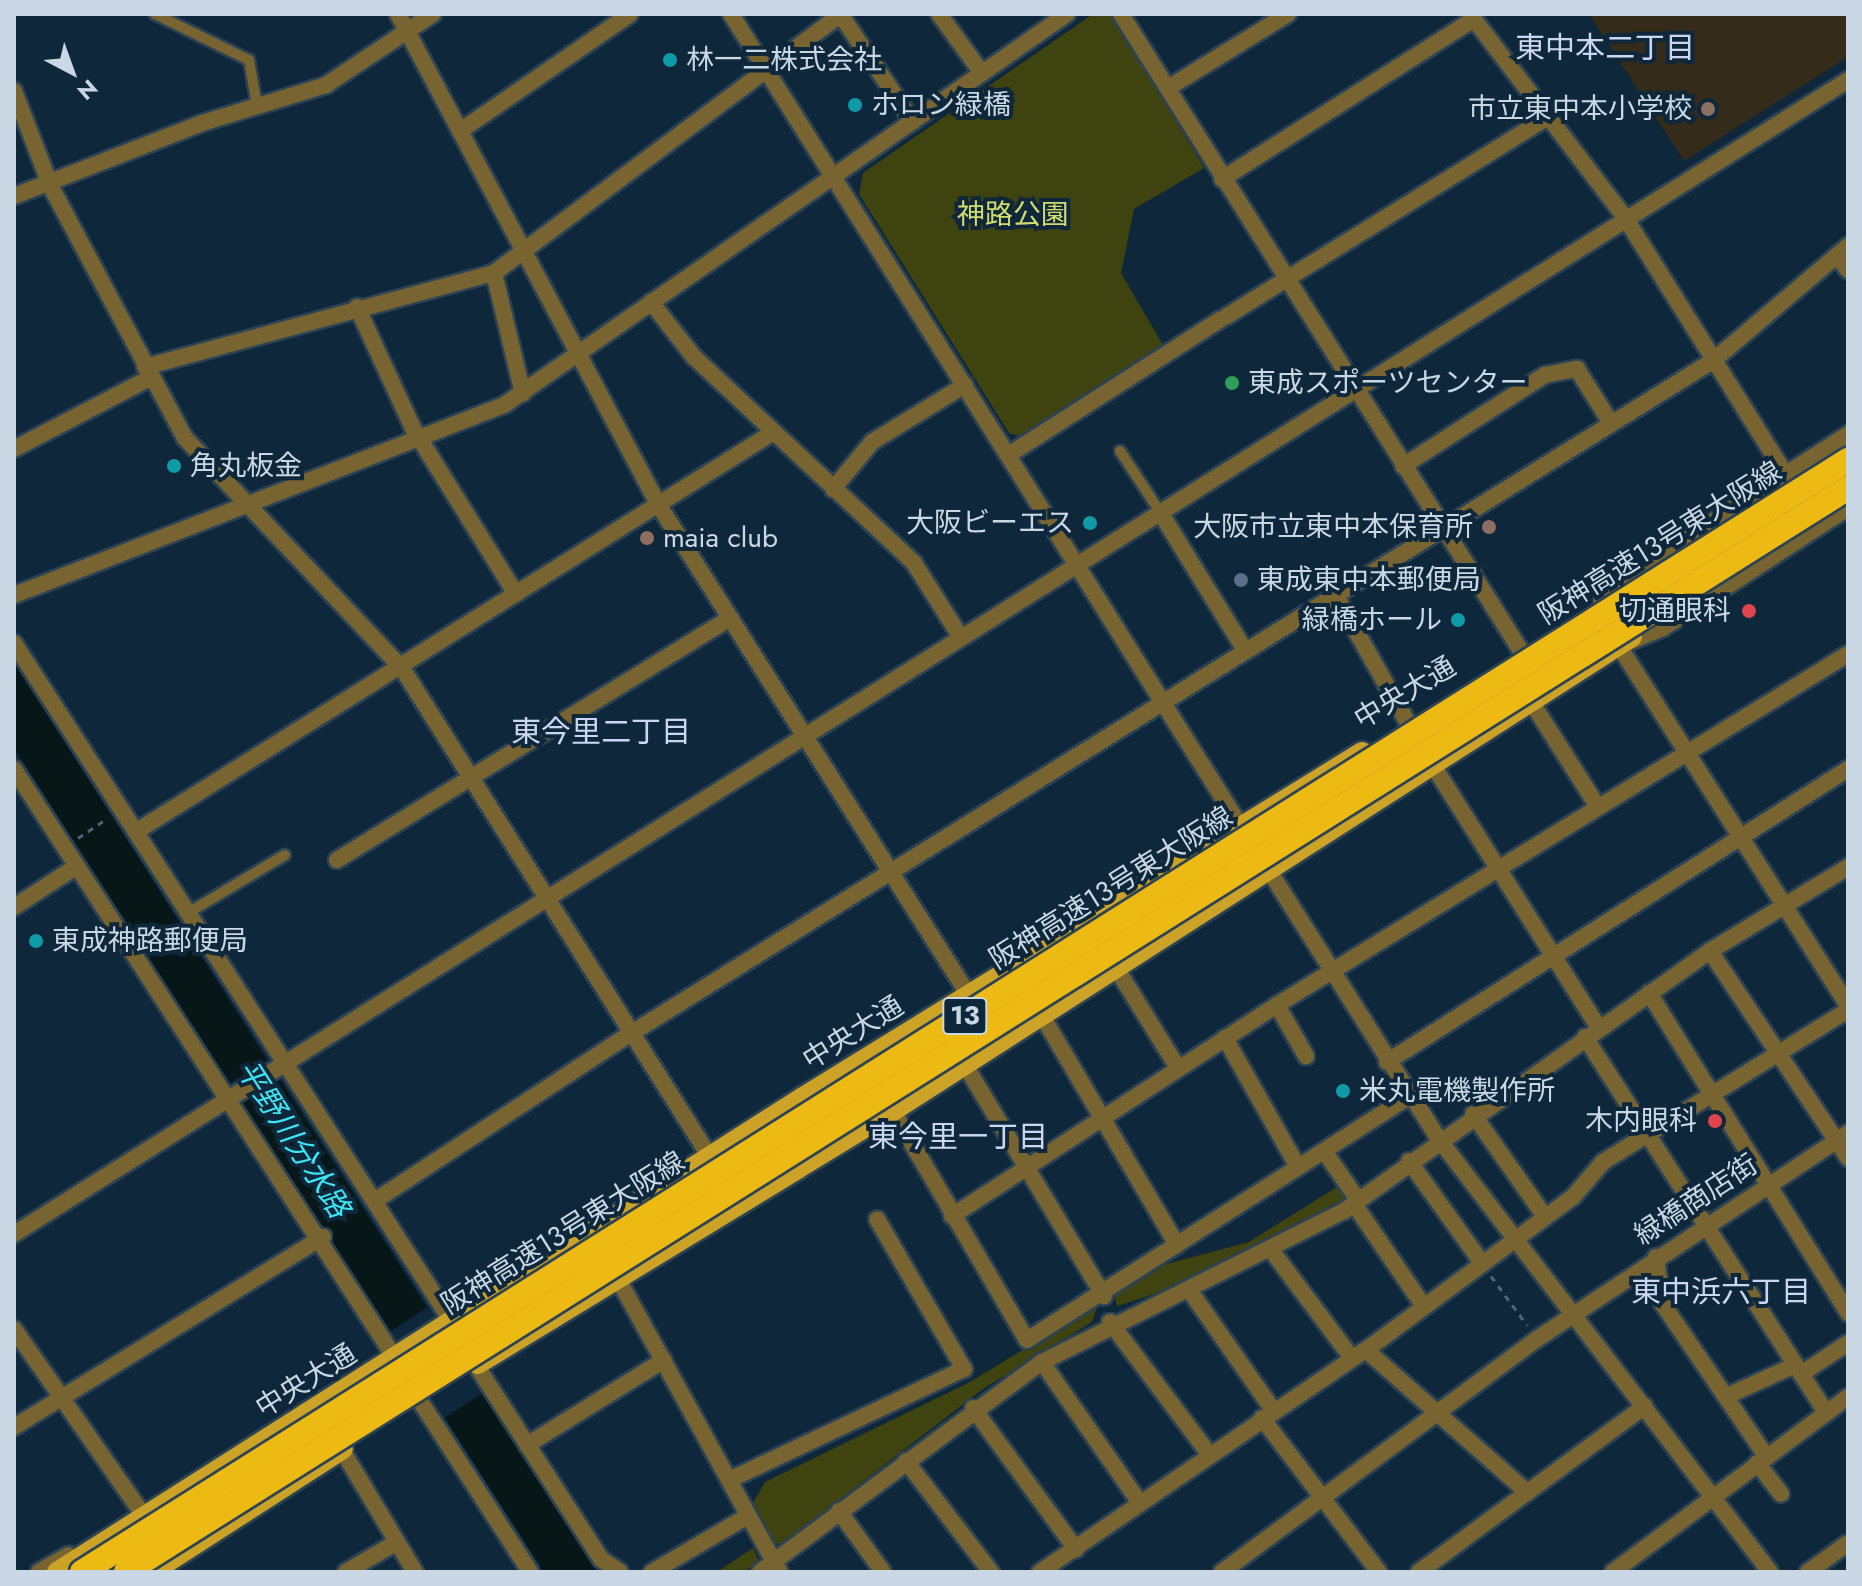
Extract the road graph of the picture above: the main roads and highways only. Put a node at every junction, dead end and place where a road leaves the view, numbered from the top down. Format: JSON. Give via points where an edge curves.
{"nodes":[{"id":1,"x":1848,"y":451,"type":"edge"},
{"id":2,"x":1848,"y":460,"type":"edge"},
{"id":3,"x":1848,"y":488,"type":"edge"},
{"id":4,"x":1848,"y":500,"type":"edge"},
{"id":5,"x":178,"y":1565,"type":"edge"},
{"id":6,"x":67,"y":1571,"type":"edge"},
{"id":7,"x":126,"y":1572,"type":"edge"},
{"id":8,"x":152,"y":1572,"type":"edge"}],
"edges":[{"from":1,"to":6,"type":"main road","name":"中央大通","via":[[968,994],[143,1517]]},
{"from":2,"to":6,"type":"highway","name":"阪神高速13号東大阪線","number":"13","bridge":true},
{"from":3,"to":7,"type":"highway","name":"阪神高速13号東大阪線","number":"13","bridge":true},
{"from":4,"to":5,"type":"main road","via":[[893,1111],[342,1450]]},
{"from":5,"to":8,"type":"main road"}]}
